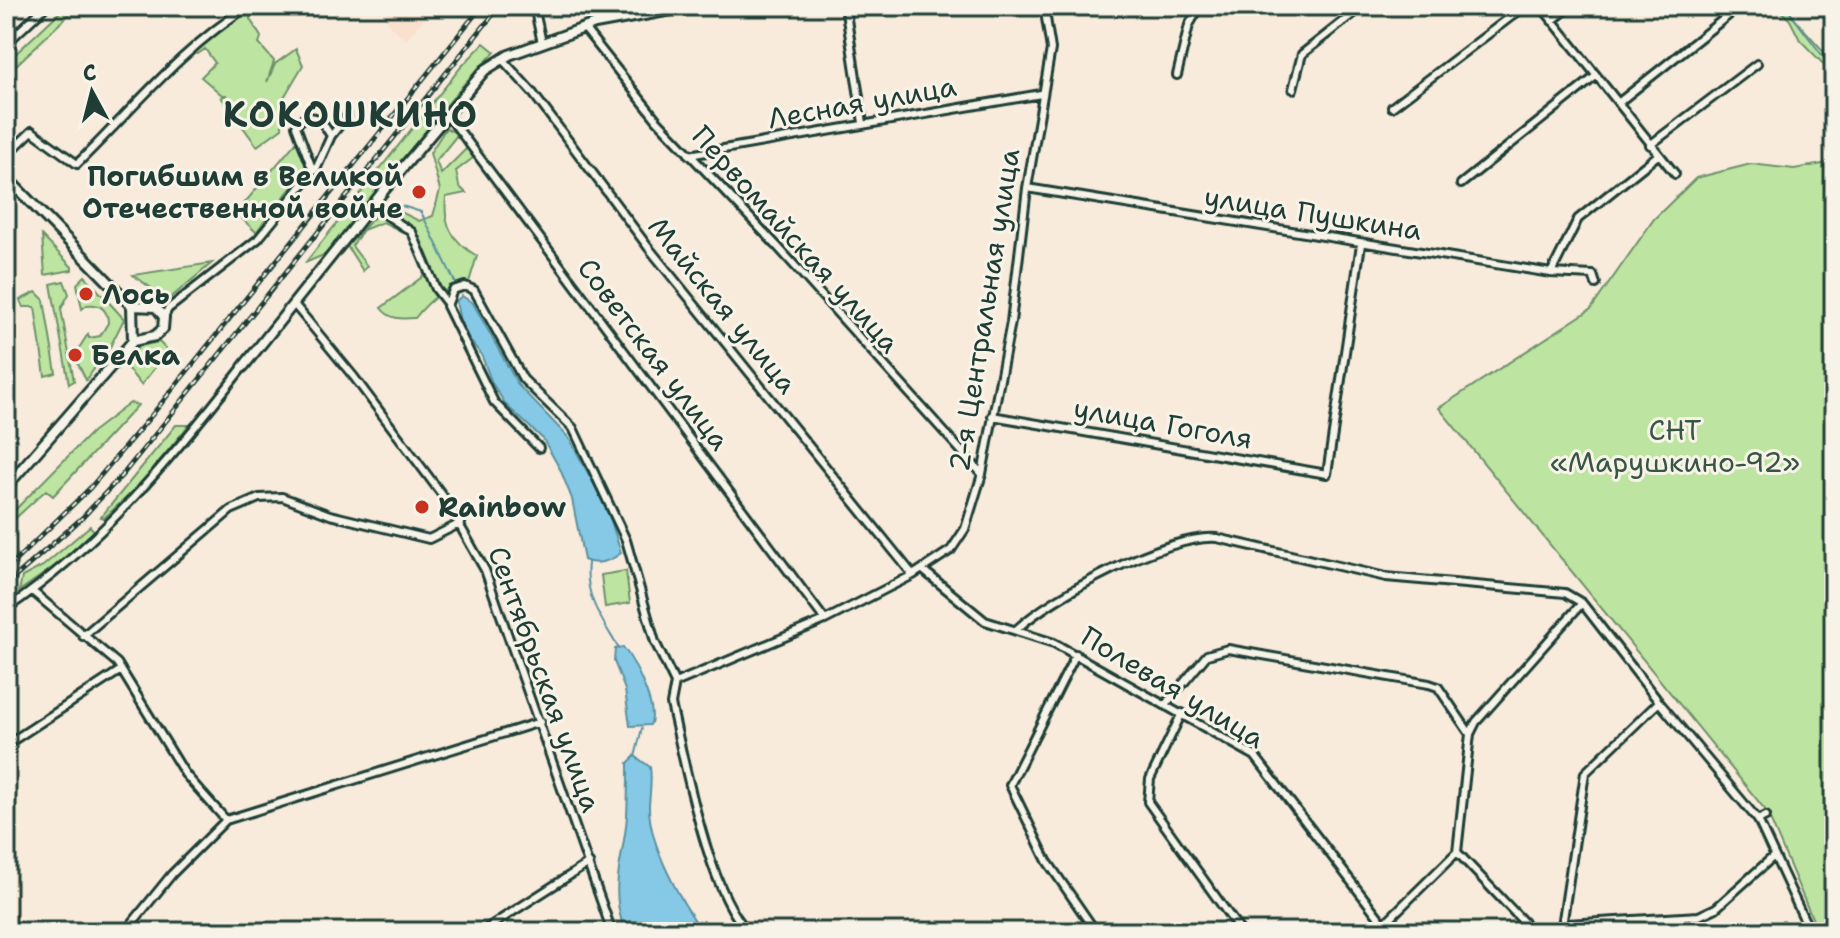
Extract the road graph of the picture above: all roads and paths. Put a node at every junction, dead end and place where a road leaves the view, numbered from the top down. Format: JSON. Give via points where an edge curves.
{"nodes":[{"id":1,"x":46,"y":6,"type":"edge"},
{"id":2,"x":249,"y":6,"type":"edge"},
{"id":3,"x":534,"y":6,"type":"edge"},
{"id":4,"x":693,"y":6,"type":"edge"},
{"id":5,"x":845,"y":6,"type":"edge"},
{"id":6,"x":1044,"y":6,"type":"edge"},
{"id":7,"x":1200,"y":6,"type":"edge"},
{"id":8,"x":1363,"y":6,"type":"edge"},
{"id":9,"x":1525,"y":6,"type":"edge"},
{"id":10,"x":1541,"y":6,"type":"edge"},
{"id":11,"x":1571,"y":6,"type":"edge"},
{"id":12,"x":1740,"y":6,"type":"edge"},
{"id":13,"x":1552,"y":21,"type":"junction"},
{"id":14,"x":584,"y":28,"type":"junction"},
{"id":15,"x":542,"y":43,"type":"junction"},
{"id":16,"x":6,"y":44,"type":"edge"},
{"id":17,"x":502,"y":59,"type":"junction"},
{"id":18,"x":1757,"y":64,"type":"dead end"},
{"id":19,"x":1177,"y":75,"type":"dead end"},
{"id":20,"x":1596,"y":76,"type":"junction"},
{"id":21,"x":1293,"y":89,"type":"dead end"},
{"id":22,"x":1041,"y":94,"type":"junction"},
{"id":23,"x":1618,"y":103,"type":"junction"},
{"id":24,"x":1392,"y":107,"type":"dead end"},
{"id":25,"x":447,"y":114,"type":"junction"},
{"id":26,"x":347,"y":116,"type":"dead end"},
{"id":27,"x":863,"y":123,"type":"junction"},
{"id":28,"x":331,"y":136,"type":"junction"},
{"id":29,"x":1650,"y":145,"type":"junction"},
{"id":30,"x":689,"y":155,"type":"junction"},
{"id":31,"x":1658,"y":155,"type":"junction"},
{"id":32,"x":6,"y":156,"type":"edge"},
{"id":33,"x":313,"y":171,"type":"junction"},
{"id":34,"x":1675,"y":174,"type":"dead end"},
{"id":35,"x":6,"y":177,"type":"edge"},
{"id":36,"x":1461,"y":184,"type":"dead end"},
{"id":37,"x":1027,"y":188,"type":"junction"},
{"id":38,"x":371,"y":205,"type":"junction"},
{"id":39,"x":1361,"y":244,"type":"junction"},
{"id":40,"x":1551,"y":273,"type":"junction"},
{"id":41,"x":1596,"y":284,"type":"dead end"},
{"id":42,"x":447,"y":299,"type":"junction"},
{"id":43,"x":293,"y":303,"type":"junction"},
{"id":44,"x":136,"y":309,"type":"junction"},
{"id":45,"x":164,"y":312,"type":"junction"},
{"id":46,"x":135,"y":330,"type":"junction"},
{"id":47,"x":144,"y":337,"type":"junction"},
{"id":48,"x":133,"y":341,"type":"junction"},
{"id":49,"x":243,"y":367,"type":"joint"},
{"id":50,"x":992,"y":416,"type":"junction"},
{"id":51,"x":539,"y":448,"type":"dead end"},
{"id":52,"x":982,"y":474,"type":"junction"},
{"id":53,"x":6,"y":487,"type":"edge"},
{"id":54,"x":461,"y":523,"type":"junction"},
{"id":55,"x":923,"y":570,"type":"junction"},
{"id":56,"x":913,"y":575,"type":"junction"},
{"id":57,"x":32,"y":591,"type":"junction"},
{"id":58,"x":1582,"y":603,"type":"junction"},
{"id":59,"x":6,"y":609,"type":"edge"},
{"id":60,"x":825,"y":620,"type":"junction"},
{"id":61,"x":1017,"y":629,"type":"junction"},
{"id":62,"x":83,"y":636,"type":"junction"},
{"id":63,"x":1076,"y":654,"type":"junction"},
{"id":64,"x":121,"y":670,"type":"junction"},
{"id":65,"x":675,"y":683,"type":"junction"},
{"id":66,"x":1659,"y":702,"type":"junction"},
{"id":67,"x":1166,"y":704,"type":"junction"},
{"id":68,"x":1182,"y":713,"type":"junction"},
{"id":69,"x":540,"y":722,"type":"junction"},
{"id":70,"x":1470,"y":734,"type":"junction"},
{"id":71,"x":6,"y":745,"type":"edge"},
{"id":72,"x":1766,"y":816,"type":"dead end"},
{"id":73,"x":226,"y":820,"type":"junction"},
{"id":74,"x":1758,"y":820,"type":"junction"},
{"id":75,"x":1457,"y":852,"type":"junction"},
{"id":76,"x":1774,"y":856,"type":"junction"},
{"id":77,"x":589,"y":863,"type":"junction"},
{"id":78,"x":1384,"y":924,"type":"junction"},
{"id":79,"x":1562,"y":926,"type":"junction"},
{"id":80,"x":125,"y":932,"type":"edge"},
{"id":81,"x":481,"y":932,"type":"edge"},
{"id":82,"x":612,"y":932,"type":"edge"},
{"id":83,"x":749,"y":932,"type":"edge"},
{"id":84,"x":1096,"y":932,"type":"edge"},
{"id":85,"x":1241,"y":932,"type":"edge"},
{"id":86,"x":1390,"y":932,"type":"edge"},
{"id":87,"x":1533,"y":932,"type":"edge"},
{"id":88,"x":1554,"y":932,"type":"edge"},
{"id":89,"x":1810,"y":932,"type":"edge"}],
"edges":[{"from":1,"to":16,"type":"street"},
{"from":2,"to":32,"type":"street","via":[[193,46],[77,164],[32,131]]},
{"from":3,"to":15,"type":"street"},
{"from":4,"to":14,"type":"street"},
{"from":5,"to":27,"type":"street"},
{"from":6,"to":22,"type":"street","name":"2-я Центральная улица","via":[[1051,49]]},
{"from":7,"to":19,"type":"street","via":[[1189,25]]},
{"from":8,"to":21,"type":"street","via":[[1302,54]]},
{"from":9,"to":24,"type":"street"},
{"from":10,"to":13,"type":"street"},
{"from":11,"to":13,"type":"street"},
{"from":12,"to":23,"type":"street"},
{"from":13,"to":20,"type":"street"},
{"from":14,"to":15,"type":"street"},
{"from":14,"to":30,"type":"street","name":"Первомайская улица"},
{"from":15,"to":17,"type":"street"},
{"from":17,"to":25,"type":"street","via":[[477,78]]},
{"from":17,"to":56,"type":"street","name":"Майская улица"},
{"from":18,"to":29,"type":"street"},
{"from":20,"to":23,"type":"street"},
{"from":20,"to":36,"type":"street"},
{"from":22,"to":27,"type":"street","name":"Лесная улица"},
{"from":22,"to":37,"type":"street","name":"2-я Центральная улица"},
{"from":23,"to":29,"type":"street"},
{"from":25,"to":38,"type":"street"},
{"from":25,"to":60,"type":"street","name":"Советская улица"},
{"from":26,"to":28,"type":"street"},
{"from":27,"to":30,"type":"street","name":"Лесная улица"},
{"from":28,"to":33,"type":"street"},
{"from":28,"to":33,"type":"street","via":[[315,117],[296,126]]},
{"from":29,"to":31,"type":"street"},
{"from":30,"to":52,"type":"street","name":"Первомайская улица"},
{"from":31,"to":34,"type":"street"},
{"from":31,"to":40,"type":"street","via":[[1578,219]]},
{"from":33,"to":45,"type":"street","via":[[248,250]]},
{"from":35,"to":44,"type":"street"},
{"from":37,"to":39,"type":"street","name":"улица Пушкина"},
{"from":37,"to":50,"type":"street","name":"2-я Центральная улица","via":[[1011,322]]},
{"from":38,"to":42,"type":"street","via":[[412,232],[436,289]]},
{"from":38,"to":43,"type":"street"},
{"from":39,"to":40,"type":"street","name":"улица Пушкина"},
{"from":39,"to":50,"type":"street","name":"улица Гоголя","via":[[1327,474]]},
{"from":40,"to":41,"type":"street","name":"улица Пушкина","via":[[1593,275]]},
{"from":42,"to":51,"type":"street","via":[[488,393]]},
{"from":42,"to":65,"type":"street","via":[[460,287],[474,290],[523,379],[573,428],[626,540],[655,642]]},
{"from":43,"to":49,"type":"street"},
{"from":43,"to":54,"type":"street","name":"Сентябрьская улица"},
{"from":44,"to":45,"type":"street"},
{"from":44,"to":46,"type":"street"},
{"from":45,"to":47,"type":"street","via":[[160,333]]},
{"from":46,"to":47,"type":"street"},
{"from":46,"to":48,"type":"street"},
{"from":47,"to":48,"type":"street"},
{"from":48,"to":53,"type":"street"},
{"from":49,"to":57,"type":"street","via":[[131,498]]},
{"from":50,"to":52,"type":"street","name":"2-я Центральная улица"},
{"from":52,"to":55,"type":"street","name":"2-я Центральная улица","via":[[959,541]]},
{"from":54,"to":62,"type":"street","via":[[429,539],[330,515],[282,497],[259,498],[231,510]]},
{"from":54,"to":69,"type":"street","name":"Сентябрьская улица","via":[[489,578]]},
{"from":55,"to":56,"type":"street","name":"2-я Центральная улица"},
{"from":55,"to":61,"type":"street","name":"Полевая улица","via":[[985,621]]},
{"from":56,"to":60,"type":"street","name":"2-я Центральная улица"},
{"from":57,"to":59,"type":"street"},
{"from":57,"to":62,"type":"street"},
{"from":58,"to":61,"type":"street","via":[[1565,593],[1386,577],[1206,537],[1156,548]]},
{"from":58,"to":66,"type":"street"},
{"from":58,"to":70,"type":"street"},
{"from":60,"to":65,"type":"street","name":"2-я Центральная улица"},
{"from":61,"to":63,"type":"street","name":"Полевая улица"},
{"from":62,"to":64,"type":"street"},
{"from":63,"to":67,"type":"street","name":"Полевая улица"},
{"from":63,"to":84,"type":"street","via":[[1010,785],[1047,861]]},
{"from":64,"to":71,"type":"street"},
{"from":64,"to":73,"type":"street","via":[[185,774]]},
{"from":65,"to":83,"type":"street","via":[[671,704],[710,855],[721,886]]},
{"from":66,"to":74,"type":"street"},
{"from":66,"to":79,"type":"street","via":[[1585,773]]},
{"from":67,"to":68,"type":"street","name":"Полевая улица"},
{"from":67,"to":70,"type":"street","via":[[1207,655],[1228,649],[1438,687]]},
{"from":68,"to":78,"type":"street","name":"Полевая улица","via":[[1255,756]]},
{"from":68,"to":85,"type":"street","via":[[1150,779],[1148,802]]},
{"from":69,"to":73,"type":"street"},
{"from":69,"to":77,"type":"street","name":"Сентябрьская улица"},
{"from":70,"to":75,"type":"street"},
{"from":72,"to":74,"type":"street"},
{"from":73,"to":80,"type":"street"},
{"from":74,"to":76,"type":"street"},
{"from":75,"to":78,"type":"street"},
{"from":75,"to":87,"type":"street"},
{"from":76,"to":79,"type":"street","via":[[1704,915]]},
{"from":76,"to":89,"type":"street"},
{"from":77,"to":81,"type":"street"},
{"from":77,"to":82,"type":"street","name":"Сентябрьская улица"},
{"from":78,"to":86,"type":"street","name":"Полевая улица"},
{"from":79,"to":88,"type":"street"}]}
